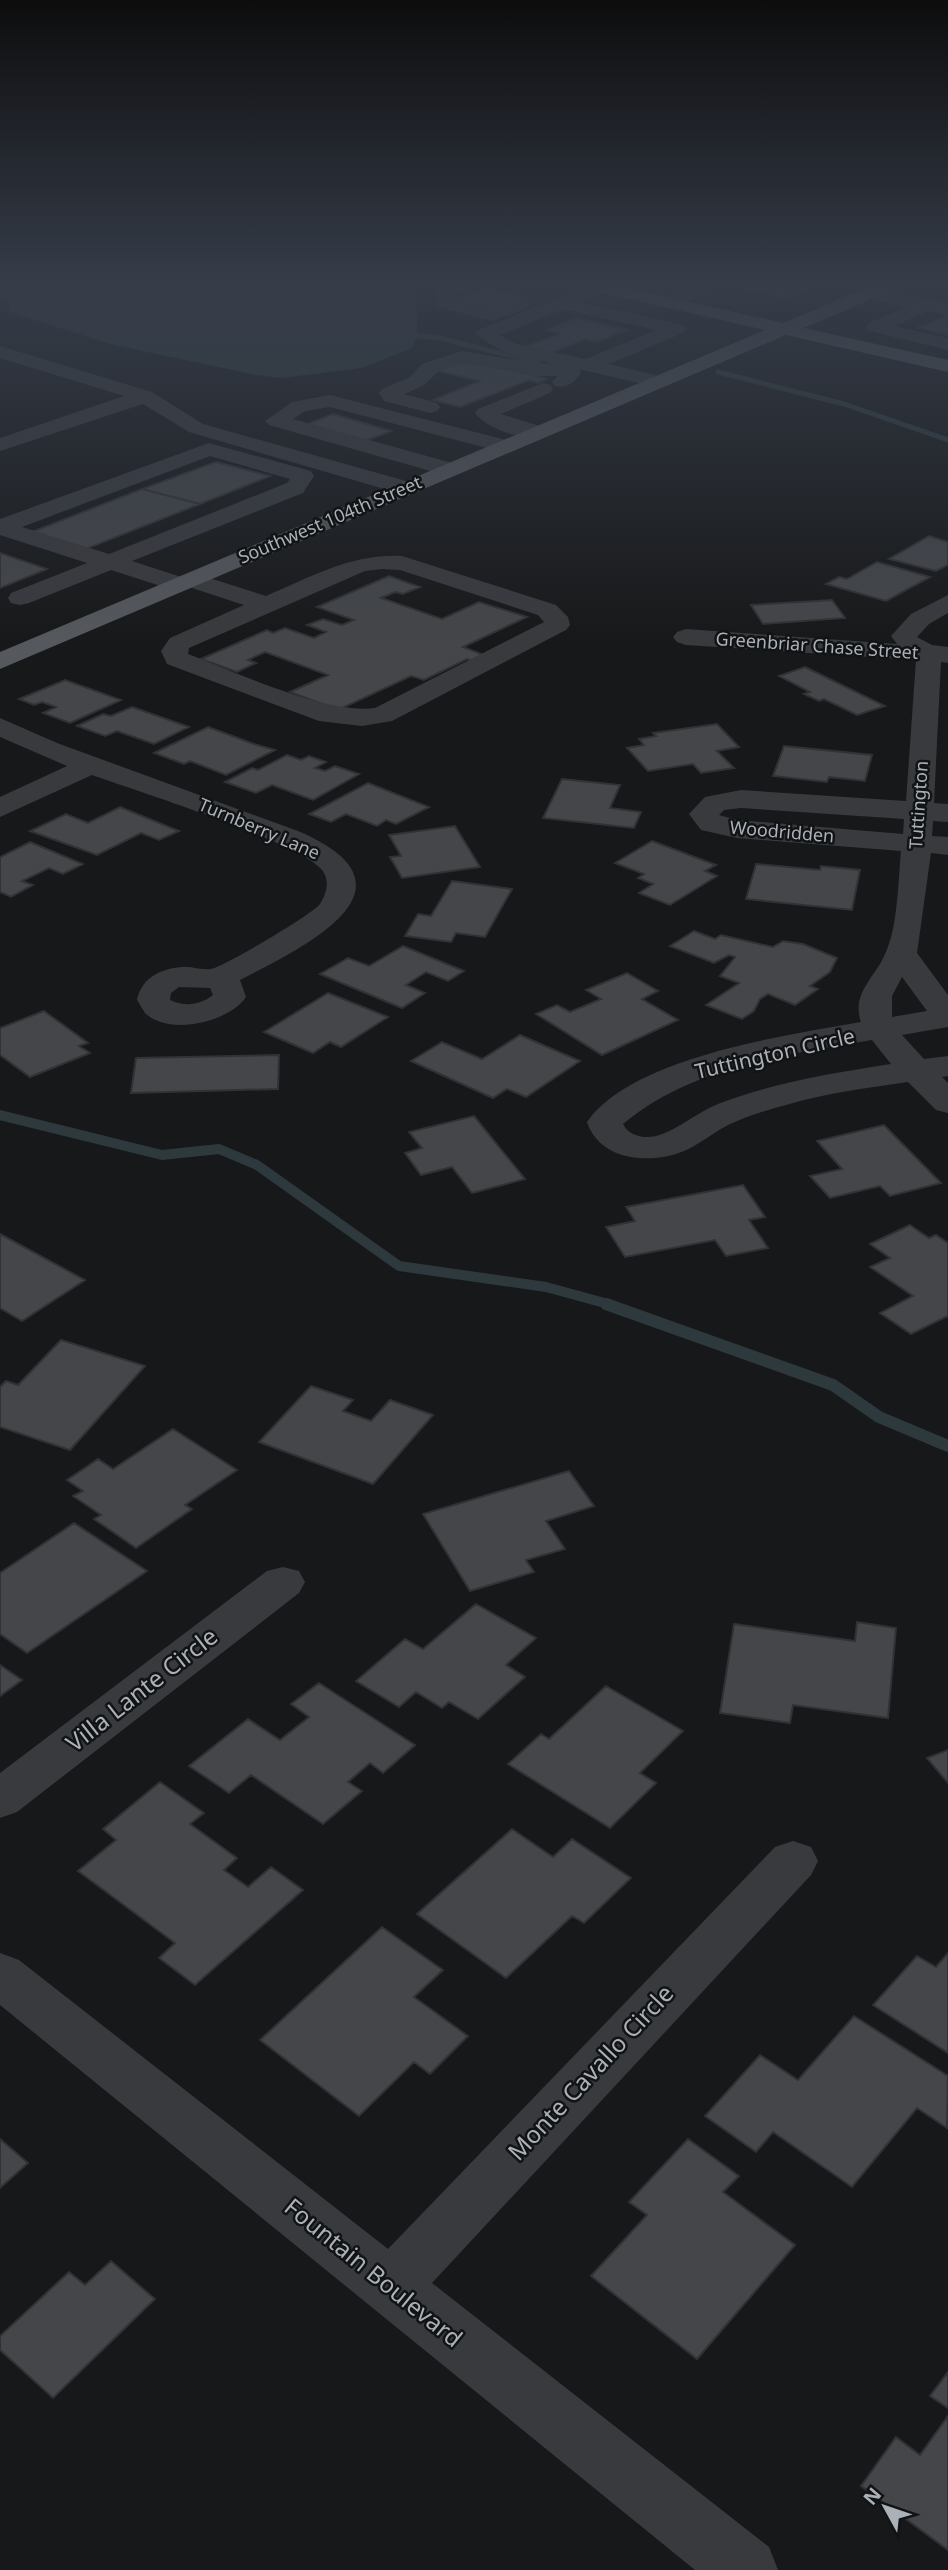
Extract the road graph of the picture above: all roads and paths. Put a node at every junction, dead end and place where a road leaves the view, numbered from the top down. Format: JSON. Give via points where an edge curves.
{"nodes":[{"id":1,"x":124,"y":403,"type":"edge"},
{"id":2,"x":156,"y":403,"type":"edge"},
{"id":3,"x":318,"y":403,"type":"edge"},
{"id":4,"x":337,"y":403,"type":"edge"},
{"id":5,"x":414,"y":403,"type":"edge"},
{"id":6,"x":517,"y":403,"type":"edge"},
{"id":7,"x":604,"y":403,"type":"edge"},
{"id":8,"x":489,"y":417,"type":"junction"},
{"id":9,"x":432,"y":428,"type":"junction"},
{"id":10,"x":535,"y":432,"type":"junction"},
{"id":11,"x":0,"y":445,"type":"edge"},
{"id":12,"x":502,"y":446,"type":"junction"},
{"id":13,"x":378,"y":449,"type":"junction"},
{"id":14,"x":448,"y":469,"type":"junction"},
{"id":15,"x":405,"y":488,"type":"junction"},
{"id":16,"x":0,"y":527,"type":"edge"},
{"id":17,"x":109,"y":562,"type":"junction"},
{"id":18,"x":185,"y":582,"type":"junction"},
{"id":19,"x":20,"y":598,"type":"dead end"},
{"id":20,"x":948,"y":602,"type":"edge"},
{"id":21,"x":267,"y":604,"type":"junction"},
{"id":22,"x":686,"y":637,"type":"dead end"},
{"id":23,"x":942,"y":653,"type":"edge"},
{"id":24,"x":0,"y":661,"type":"edge"},
{"id":25,"x":0,"y":726,"type":"edge"},
{"id":26,"x":0,"y":742,"type":"edge"},
{"id":27,"x":47,"y":749,"type":"junction"},
{"id":28,"x":93,"y":764,"type":"junction"},
{"id":29,"x":0,"y":808,"type":"edge"},
{"id":30,"x":918,"y":811,"type":"junction"},
{"id":31,"x":948,"y":813,"type":"edge"},
{"id":32,"x":916,"y":844,"type":"junction"},
{"id":33,"x":948,"y":846,"type":"edge"},
{"id":34,"x":903,"y":956,"type":"junction"},
{"id":35,"x":217,"y":979,"type":"dead end"},
{"id":36,"x":948,"y":1016,"type":"edge"},
{"id":37,"x":881,"y":1031,"type":"junction"},
{"id":38,"x":933,"y":1068,"type":"edge"},
{"id":39,"x":948,"y":1103,"type":"edge"},
{"id":40,"x":283,"y":1582,"type":"dead end"},
{"id":41,"x":0,"y":1799,"type":"edge"},
{"id":42,"x":793,"y":1861,"type":"dead end"},
{"id":43,"x":0,"y":1975,"type":"edge"},
{"id":44,"x":390,"y":2287,"type":"junction"},
{"id":45,"x":746,"y":2570,"type":"edge"}],
"edges":[{"from":1,"to":11,"type":"street"},
{"from":2,"to":15,"type":"street","via":[[196,428]]},
{"from":3,"to":13,"type":"street","via":[[299,406],[276,421]]},
{"from":4,"to":9,"type":"street"},
{"from":5,"to":8,"type":"street","via":[[479,420]]},
{"from":6,"to":8,"type":"street"},
{"from":7,"to":10,"type":"main road","name":"Southwest 104th Street"},
{"from":8,"to":10,"type":"street"},
{"from":9,"to":12,"type":"street"},
{"from":9,"to":13,"type":"street"},
{"from":10,"to":12,"type":"main road","name":"Southwest 104th Street"},
{"from":12,"to":14,"type":"main road","name":"Southwest 104th Street"},
{"from":13,"to":14,"type":"street"},
{"from":14,"to":15,"type":"main road","name":"Southwest 104th Street"},
{"from":15,"to":18,"type":"main road","name":"Southwest 104th Street"},
{"from":16,"to":17,"type":"street"},
{"from":16,"to":17,"type":"street","via":[[209,449],[303,476],[295,488]]},
{"from":17,"to":18,"type":"street"},
{"from":17,"to":19,"type":"street"},
{"from":18,"to":21,"type":"street"},
{"from":18,"to":24,"type":"main road","name":"Southwest 104th Street"},
{"from":20,"to":23,"type":"street","via":[[919,619],[904,636],[910,645]]},
{"from":21,"to":21,"type":"street","via":[[179,643],[176,659],[346,718],[382,715],[557,625],[556,617],[547,610],[402,564],[360,565]]},
{"from":22,"to":23,"type":"street","name":"Greenbriar Chase Street"},
{"from":23,"to":30,"type":"street","name":"Tuttington"},
{"from":25,"to":27,"type":"street","name":"Turnberry Lane"},
{"from":26,"to":27,"type":"street","name":"Turnberry Lane"},
{"from":27,"to":28,"type":"street","name":"Turnberry Lane"},
{"from":28,"to":29,"type":"street"},
{"from":28,"to":35,"type":"street","name":"Turnberry Lane","via":[[288,837],[335,864],[343,884],[334,907],[324,917]]},
{"from":30,"to":31,"type":"street","name":"Woodridden"},
{"from":30,"to":32,"type":"street","name":"Tuttington"},
{"from":30,"to":32,"type":"street","name":"Woodridden","via":[[741,799],[715,803],[703,814],[711,824],[737,829]]},
{"from":32,"to":33,"type":"street","name":"Woodridden"},
{"from":32,"to":34,"type":"street","name":"Tuttington"},
{"from":34,"to":36,"type":"street"},
{"from":34,"to":37,"type":"street","via":[[889,970],[874,1001]]},
{"from":36,"to":37,"type":"street","name":"Tuttington Circle"},
{"from":37,"to":38,"type":"street"},
{"from":37,"to":38,"type":"street","name":"Tuttington Circle","via":[[697,1069],[629,1101],[605,1122],[607,1131],[627,1144],[656,1148],[682,1139],[724,1114],[779,1095]]},
{"from":38,"to":39,"type":"street"},
{"from":40,"to":41,"type":"street","name":"Villa Lante Circle"},
{"from":42,"to":44,"type":"street","name":"Monte Cavallo Circle"},
{"from":43,"to":44,"type":"street","name":"Fountain Boulevard"},
{"from":44,"to":45,"type":"street","name":"Fountain Boulevard"}]}
